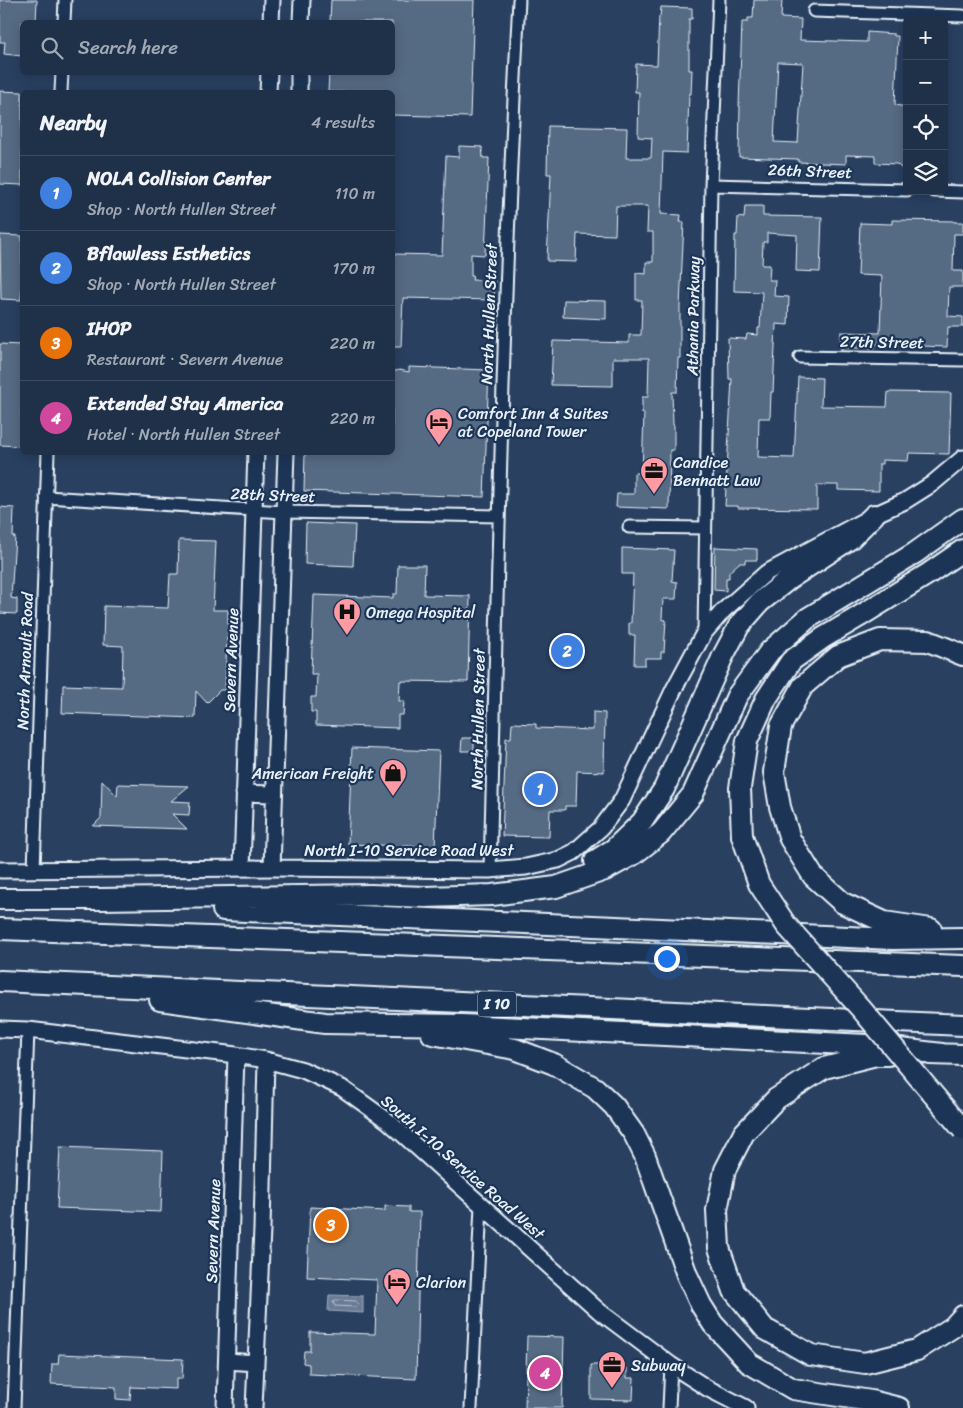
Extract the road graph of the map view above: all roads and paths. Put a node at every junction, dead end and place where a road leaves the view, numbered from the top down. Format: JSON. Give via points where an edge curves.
{"nodes":[{"id":1,"x":65,"y":0,"type":"edge"},
{"id":2,"x":272,"y":0,"type":"edge"},
{"id":3,"x":302,"y":0,"type":"edge"},
{"id":4,"x":519,"y":0,"type":"edge"},
{"id":5,"x":718,"y":0,"type":"edge"},
{"id":6,"x":814,"y":11,"type":"dead end"},
{"id":7,"x":963,"y":16,"type":"edge"},
{"id":8,"x":64,"y":20,"type":"edge"},
{"id":9,"x":271,"y":20,"type":"edge"},
{"id":10,"x":301,"y":20,"type":"edge"},
{"id":11,"x":62,"y":75,"type":"edge"},
{"id":12,"x":269,"y":75,"type":"edge"},
{"id":13,"x":299,"y":75,"type":"edge"},
{"id":14,"x":61,"y":90,"type":"edge"},
{"id":15,"x":268,"y":90,"type":"edge"},
{"id":16,"x":299,"y":90,"type":"edge"},
{"id":17,"x":711,"y":185,"type":"junction"},
{"id":18,"x":903,"y":190,"type":"edge"},
{"id":19,"x":948,"y":191,"type":"edge"},
{"id":20,"x":963,"y":192,"type":"edge"},
{"id":21,"x":800,"y":357,"type":"dead end"},
{"id":22,"x":963,"y":360,"type":"edge"},
{"id":23,"x":48,"y":455,"type":"edge"},
{"id":24,"x":256,"y":455,"type":"edge"},
{"id":25,"x":286,"y":455,"type":"edge"},
{"id":26,"x":963,"y":458,"type":"edge"},
{"id":27,"x":46,"y":497,"type":"junction"},
{"id":28,"x":254,"y":511,"type":"junction"},
{"id":29,"x":284,"y":512,"type":"junction"},
{"id":30,"x":874,"y":515,"type":"junction"},
{"id":31,"x":499,"y":516,"type":"junction"},
{"id":32,"x":963,"y":518,"type":"edge"},
{"id":33,"x":630,"y":527,"type":"dead end"},
{"id":34,"x":705,"y":528,"type":"junction"},
{"id":35,"x":963,"y":550,"type":"edge"},
{"id":36,"x":704,"y":633,"type":"junction"},
{"id":37,"x":963,"y":654,"type":"edge"},
{"id":38,"x":244,"y":793,"type":"junction"},
{"id":39,"x":274,"y":794,"type":"junction"},
{"id":40,"x":242,"y":868,"type":"junction"},
{"id":41,"x":272,"y":868,"type":"junction"},
{"id":42,"x":0,"y":870,"type":"edge"},
{"id":43,"x":34,"y":870,"type":"junction"},
{"id":44,"x":490,"y":870,"type":"junction"},
{"id":45,"x":556,"y":887,"type":"junction"},
{"id":46,"x":0,"y":898,"type":"edge"},
{"id":47,"x":0,"y":906,"type":"edge"},
{"id":48,"x":0,"y":929,"type":"edge"},
{"id":49,"x":963,"y":933,"type":"edge"},
{"id":50,"x":963,"y":938,"type":"edge"},
{"id":51,"x":963,"y":966,"type":"edge"},
{"id":52,"x":0,"y":981,"type":"edge"},
{"id":53,"x":32,"y":982,"type":"junction"},
{"id":54,"x":378,"y":1025,"type":"junction"},
{"id":55,"x":963,"y":1025,"type":"edge"},
{"id":56,"x":0,"y":1029,"type":"edge"},
{"id":57,"x":28,"y":1030,"type":"junction"},
{"id":58,"x":236,"y":1054,"type":"junction"},
{"id":59,"x":942,"y":1054,"type":"junction"},
{"id":60,"x":963,"y":1055,"type":"edge"},
{"id":61,"x":266,"y":1060,"type":"junction"},
{"id":62,"x":963,"y":1130,"type":"edge"},
{"id":63,"x":482,"y":1206,"type":"junction"},
{"id":64,"x":963,"y":1316,"type":"edge"},
{"id":65,"x":226,"y":1361,"type":"junction"},
{"id":66,"x":256,"y":1363,"type":"junction"},
{"id":67,"x":671,"y":1365,"type":"junction"},
{"id":68,"x":14,"y":1408,"type":"edge"},
{"id":69,"x":225,"y":1408,"type":"edge"},
{"id":70,"x":254,"y":1408,"type":"edge"},
{"id":71,"x":471,"y":1408,"type":"edge"},
{"id":72,"x":670,"y":1408,"type":"edge"},
{"id":73,"x":746,"y":1408,"type":"edge"},
{"id":74,"x":899,"y":1408,"type":"edge"}],
"edges":[{"from":1,"to":8,"type":"street"},
{"from":2,"to":9,"type":"street"},
{"from":3,"to":10,"type":"street"},
{"from":4,"to":31,"type":"street","name":"North Hullen Street"},
{"from":5,"to":17,"type":"street","name":"Athania Parkway"},
{"from":6,"to":7,"type":"street"},
{"from":11,"to":14,"type":"street"},
{"from":12,"to":15,"type":"street"},
{"from":13,"to":16,"type":"street"},
{"from":17,"to":18,"type":"street","name":"26th Street"},
{"from":17,"to":34,"type":"street","name":"Athania Parkway"},
{"from":19,"to":20,"type":"street"},
{"from":21,"to":22,"type":"street","name":"27th Street"},
{"from":23,"to":27,"type":"street","name":"North Arnoult Road"},
{"from":24,"to":28,"type":"street","name":"Severn Avenue"},
{"from":25,"to":29,"type":"street"},
{"from":26,"to":30,"type":"street","name":"North I-10 Service Road West","via":[[932,484]]},
{"from":27,"to":28,"type":"street","name":"28th Street"},
{"from":27,"to":43,"type":"street","name":"North Arnoult Road"},
{"from":28,"to":29,"type":"street","name":"28th Street"},
{"from":28,"to":38,"type":"street","name":"Severn Avenue"},
{"from":29,"to":31,"type":"street","name":"28th Street"},
{"from":29,"to":39,"type":"street"},
{"from":30,"to":36,"type":"street","name":"North I-10 Service Road West","via":[[766,573],[723,611]]},
{"from":30,"to":45,"type":"highway","via":[[850,539],[760,602],[739,626],[664,789],[642,822],[614,849],[569,875]]},
{"from":31,"to":44,"type":"street","name":"North Hullen Street"},
{"from":32,"to":45,"type":"highway","via":[[915,553],[808,618],[770,651],[737,696],[692,794],[662,833],[605,870]]},
{"from":33,"to":34,"type":"street"},
{"from":34,"to":36,"type":"street","name":"Athania Parkway"},
{"from":35,"to":62,"type":"highway","bridge":true,"via":[[823,638],[791,662],[766,699],[747,741],[740,788],[742,836],[759,884],[786,925]]},
{"from":36,"to":44,"type":"street","name":"North I-10 Service Road West","via":[[622,800],[601,828],[574,852],[558,860]]},
{"from":37,"to":49,"type":"highway","via":[[928,641],[880,640],[838,656],[803,686],[781,726],[774,772],[790,840],[813,876],[843,903],[884,922]]},
{"from":38,"to":39,"type":"street"},
{"from":38,"to":40,"type":"street","name":"Severn Avenue"},
{"from":39,"to":41,"type":"street"},
{"from":40,"to":41,"type":"street","name":"North I-10 Service Road West"},
{"from":40,"to":43,"type":"street","name":"North I-10 Service Road West"},
{"from":41,"to":44,"type":"street","name":"North I-10 Service Road West"},
{"from":42,"to":43,"type":"street","name":"North I-10 Service Road West"},
{"from":45,"to":46,"type":"highway","via":[[492,895],[425,897]]},
{"from":47,"to":50,"type":"highway","via":[[216,909],[893,939]]},
{"from":48,"to":51,"type":"highway"},
{"from":52,"to":53,"type":"highway","number":"I 10"},
{"from":53,"to":54,"type":"highway","via":[[325,1023]]},
{"from":53,"to":55,"type":"highway","number":"I 10"},
{"from":54,"to":59,"type":"highway","via":[[472,1026],[866,1045]]},
{"from":54,"to":74,"type":"highway","via":[[515,1049],[554,1064],[595,1088],[614,1106],[645,1156],[701,1306],[749,1363],[793,1389]]},
{"from":56,"to":57,"type":"street","name":"South I-10 Service Road West"},
{"from":57,"to":58,"type":"street","name":"South I-10 Service Road West"},
{"from":57,"to":68,"type":"street"},
{"from":58,"to":61,"type":"street","name":"South I-10 Service Road West"},
{"from":58,"to":65,"type":"street","name":"Severn Avenue"},
{"from":59,"to":60,"type":"highway"},
{"from":59,"to":64,"type":"highway","via":[[876,1055],[824,1068],[776,1099],[744,1133],[725,1170],[717,1210],[718,1248],[734,1291],[765,1329],[811,1355],[865,1363],[917,1350],[953,1327]]},
{"from":61,"to":63,"type":"street","name":"South I-10 Service Road West","via":[[303,1070],[342,1088],[388,1121]]},
{"from":61,"to":66,"type":"street"},
{"from":63,"to":67,"type":"street","name":"South I-10 Service Road West","via":[[599,1311]]},
{"from":63,"to":71,"type":"street"},
{"from":65,"to":66,"type":"street"},
{"from":65,"to":69,"type":"street","name":"Severn Avenue"},
{"from":66,"to":70,"type":"street"},
{"from":67,"to":72,"type":"street"},
{"from":67,"to":73,"type":"street","name":"South I-10 Service Road West"}]}
